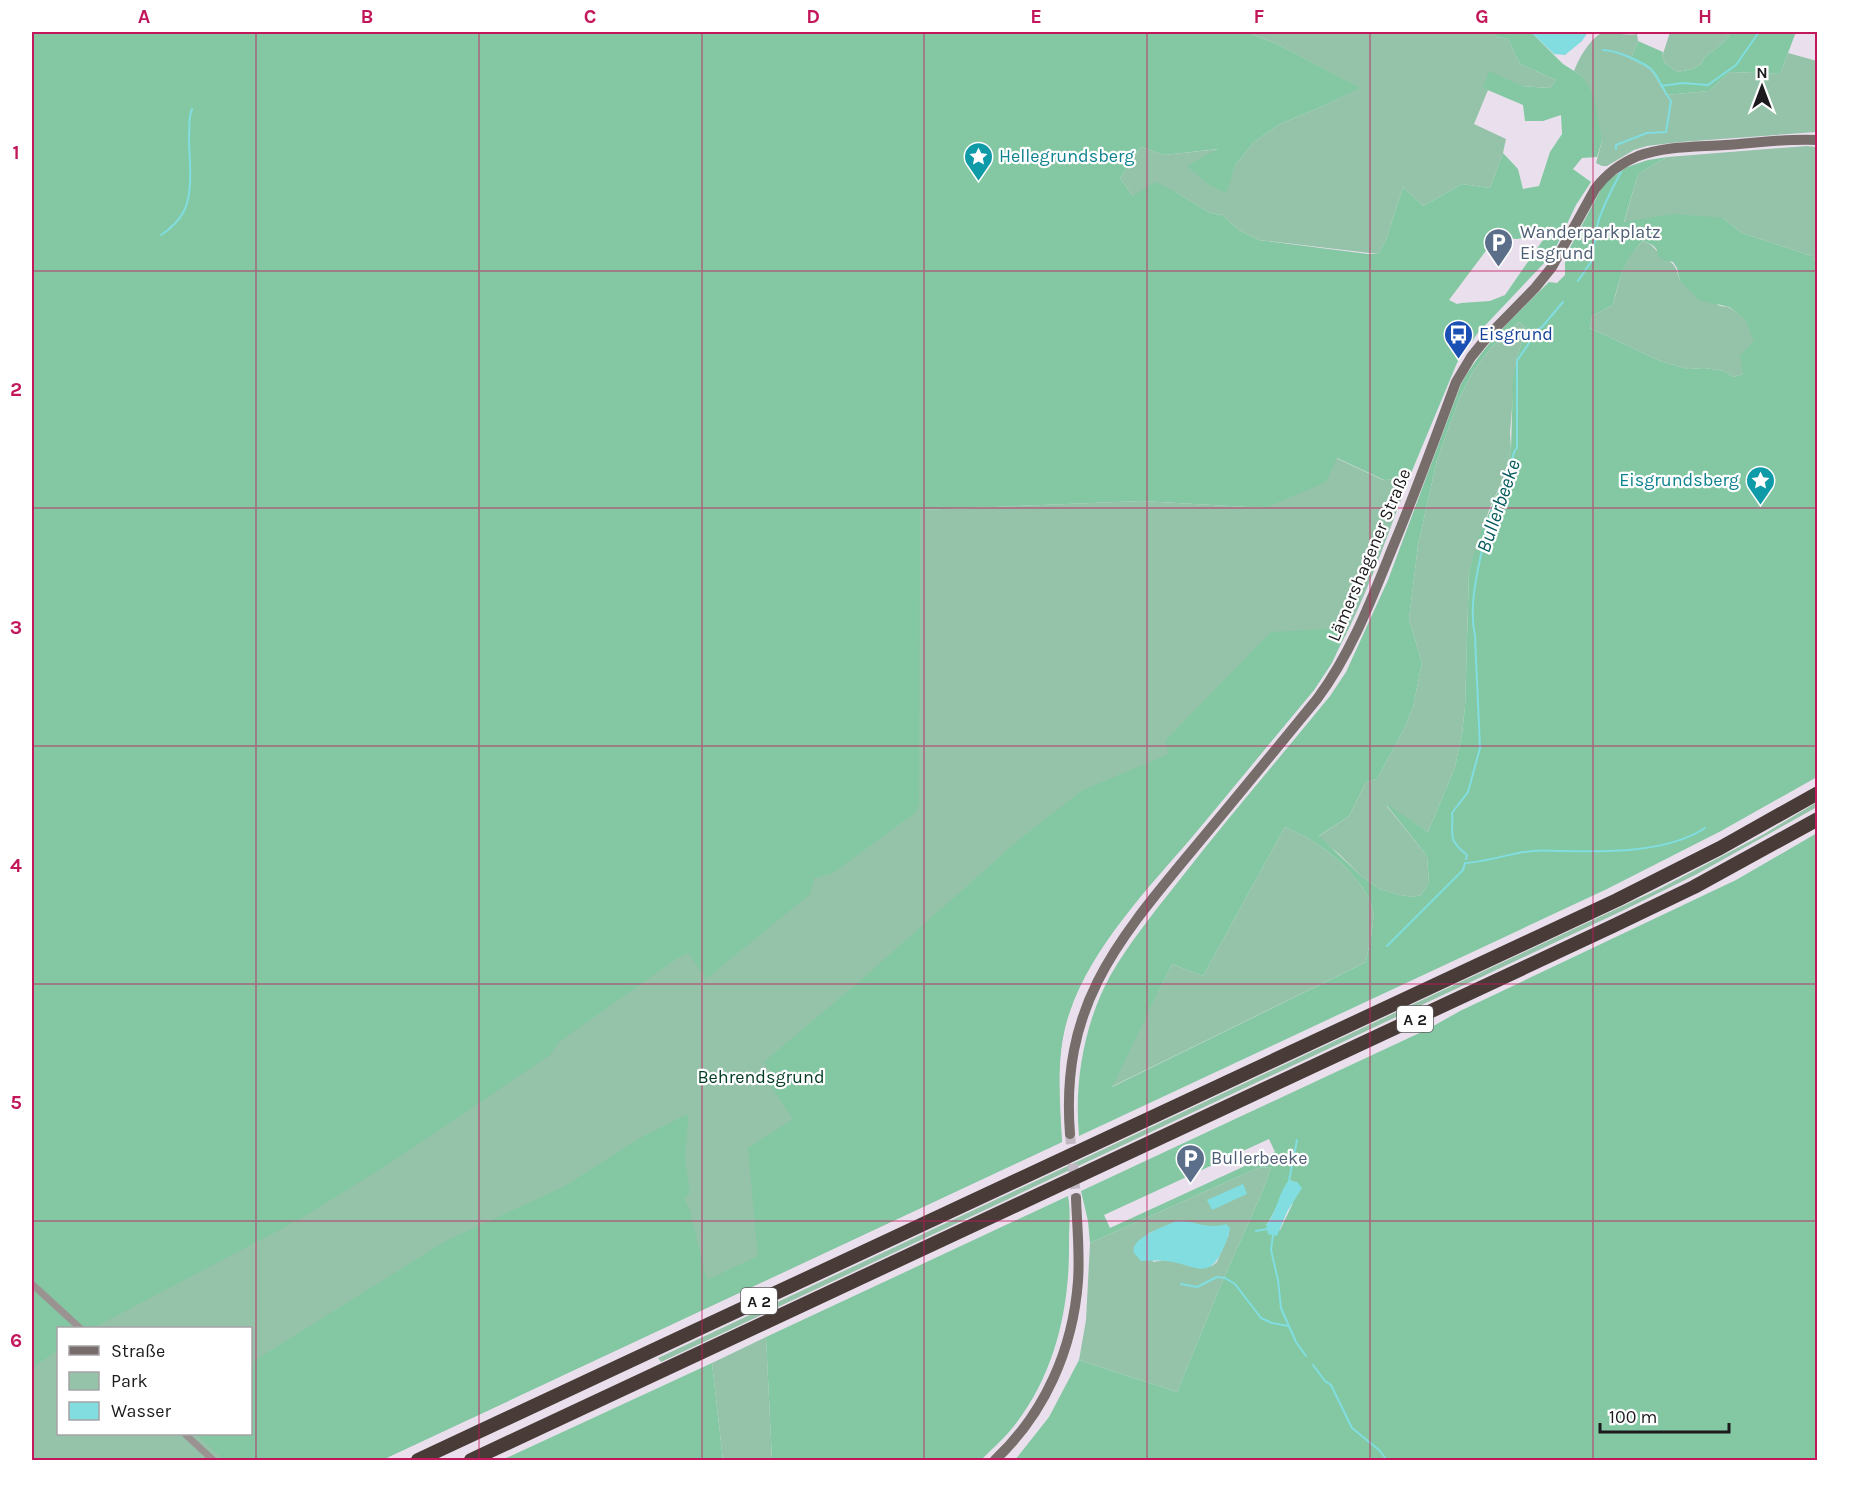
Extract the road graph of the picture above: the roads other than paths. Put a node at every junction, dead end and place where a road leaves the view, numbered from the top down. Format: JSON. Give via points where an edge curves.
{"nodes":[{"id":1,"x":1818,"y":140,"type":"edge"},
{"id":2,"x":1818,"y":793,"type":"edge"},
{"id":3,"x":1818,"y":819,"type":"edge"},
{"id":4,"x":1070,"y":1134,"type":"tunnel mouth"},
{"id":5,"x":1076,"y":1198,"type":"tunnel mouth"},
{"id":6,"x":32,"y":1284,"type":"edge"},
{"id":7,"x":78,"y":1327,"type":"edge"},
{"id":8,"x":186,"y":1435,"type":"edge"},
{"id":9,"x":213,"y":1461,"type":"edge"},
{"id":10,"x":418,"y":1461,"type":"edge"},
{"id":11,"x":471,"y":1461,"type":"edge"},
{"id":12,"x":995,"y":1461,"type":"edge"}],
"edges":[{"from":1,"to":4,"type":"main road","name":"Lämershagener Straße","via":[[1649,153],[1617,167],[1594,189],[1552,267],[1488,336],[1456,382],[1383,573],[1338,669],[1127,931],[1101,973],[1075,1046]]},
{"from":2,"to":10,"type":"highway","number":"A 2","via":[[1720,848],[1585,915]]},
{"from":3,"to":11,"type":"highway","number":"A 2","via":[[1730,868],[1592,936]]},
{"from":5,"to":12,"type":"main road","via":[[1078,1280],[1066,1347],[1045,1397]]},
{"from":6,"to":7,"type":"street"},
{"from":8,"to":9,"type":"street"}]}
